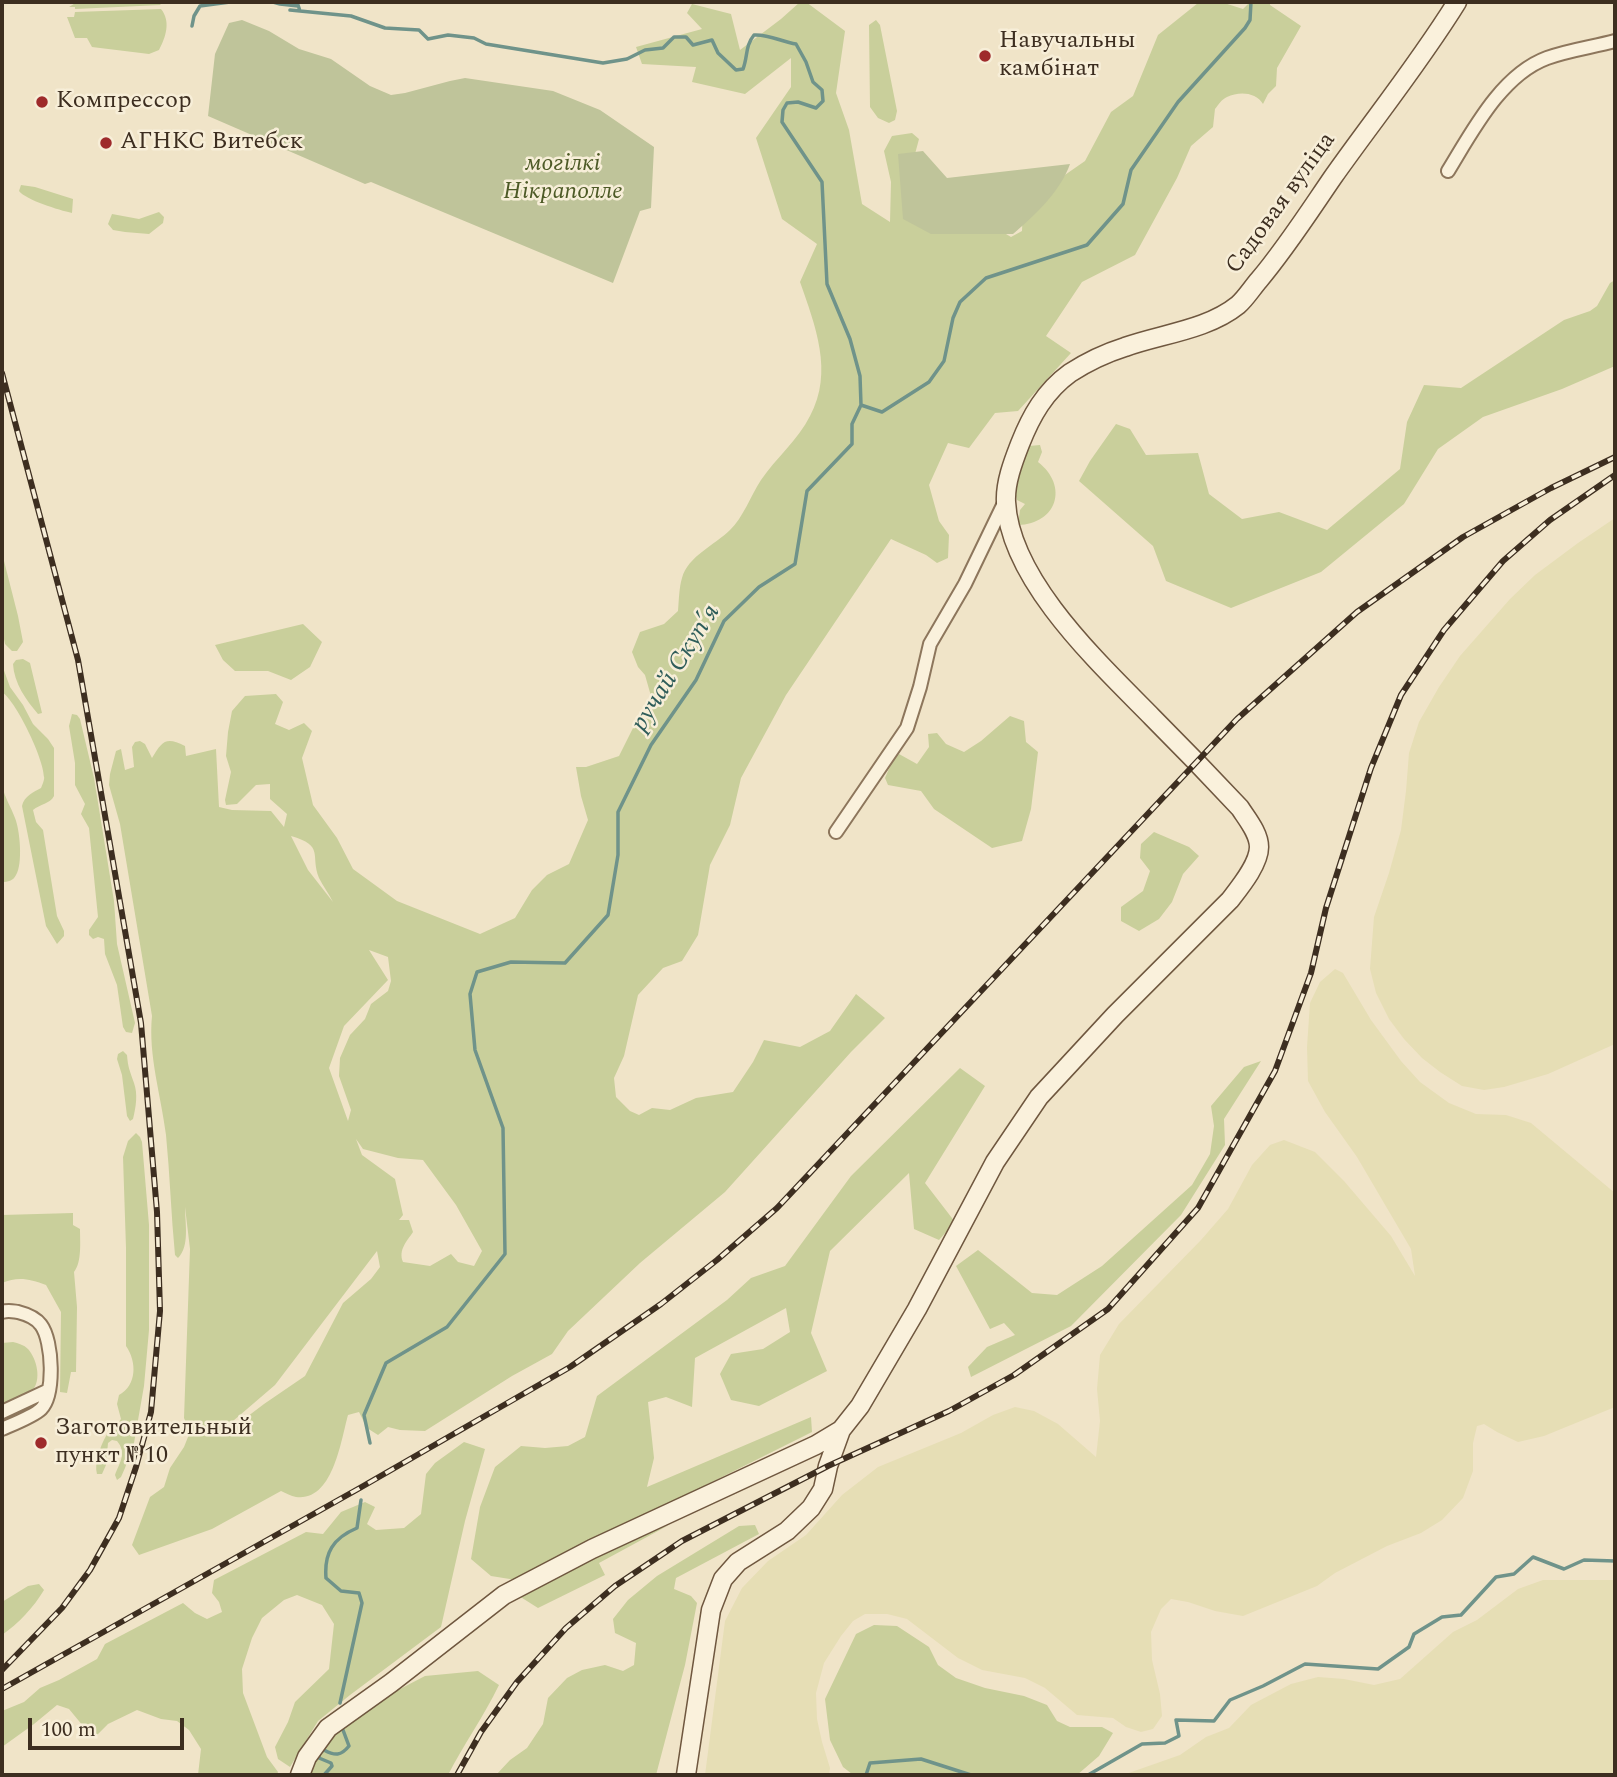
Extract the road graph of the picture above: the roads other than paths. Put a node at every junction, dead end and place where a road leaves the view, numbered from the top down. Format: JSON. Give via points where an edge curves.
{"nodes":[{"id":1,"x":1457,"y":2,"type":"edge"},
{"id":2,"x":1615,"y":41,"type":"edge"},
{"id":3,"x":1448,"y":171,"type":"dead end"},
{"id":4,"x":1006,"y":499,"type":"junction"},
{"id":5,"x":836,"y":832,"type":"dead end"},
{"id":6,"x":2,"y":1312,"type":"edge"},
{"id":7,"x":49,"y":1390,"type":"junction"},
{"id":8,"x":2,"y":1412,"type":"edge"},
{"id":9,"x":2,"y":1429,"type":"edge"},
{"id":10,"x":841,"y":1430,"type":"junction"},
{"id":11,"x":300,"y":1775,"type":"edge"},
{"id":12,"x":686,"y":1775,"type":"edge"}],
"edges":[{"from":1,"to":4,"type":"street","name":"Садовая вуліца","via":[[1276,260],[1239,304],[1197,326],[1094,359],[1052,388],[1026,428]]},
{"from":2,"to":3,"type":"street","via":[[1545,58],[1525,70],[1486,109]]},
{"from":4,"to":5,"type":"street","name":"Садовая вуліца","via":[[930,644],[908,727]]},
{"from":4,"to":10,"type":"street","name":"Садовая вуліца","via":[[1014,539],[1048,602],[1240,808],[1255,831],[1259,848],[1245,882],[1230,900],[1039,1097],[995,1162],[917,1309]]},
{"from":6,"to":7,"type":"street","via":[[27,1314],[42,1325],[50,1349]]},
{"from":7,"to":8,"type":"street"},
{"from":7,"to":9,"type":"street","via":[[40,1410]]},
{"from":10,"to":11,"type":"street","via":[[504,1595],[328,1728]]},
{"from":10,"to":12,"type":"street","via":[[823,1489],[811,1508],[787,1531],[738,1562],[723,1579],[711,1610]]}]}
